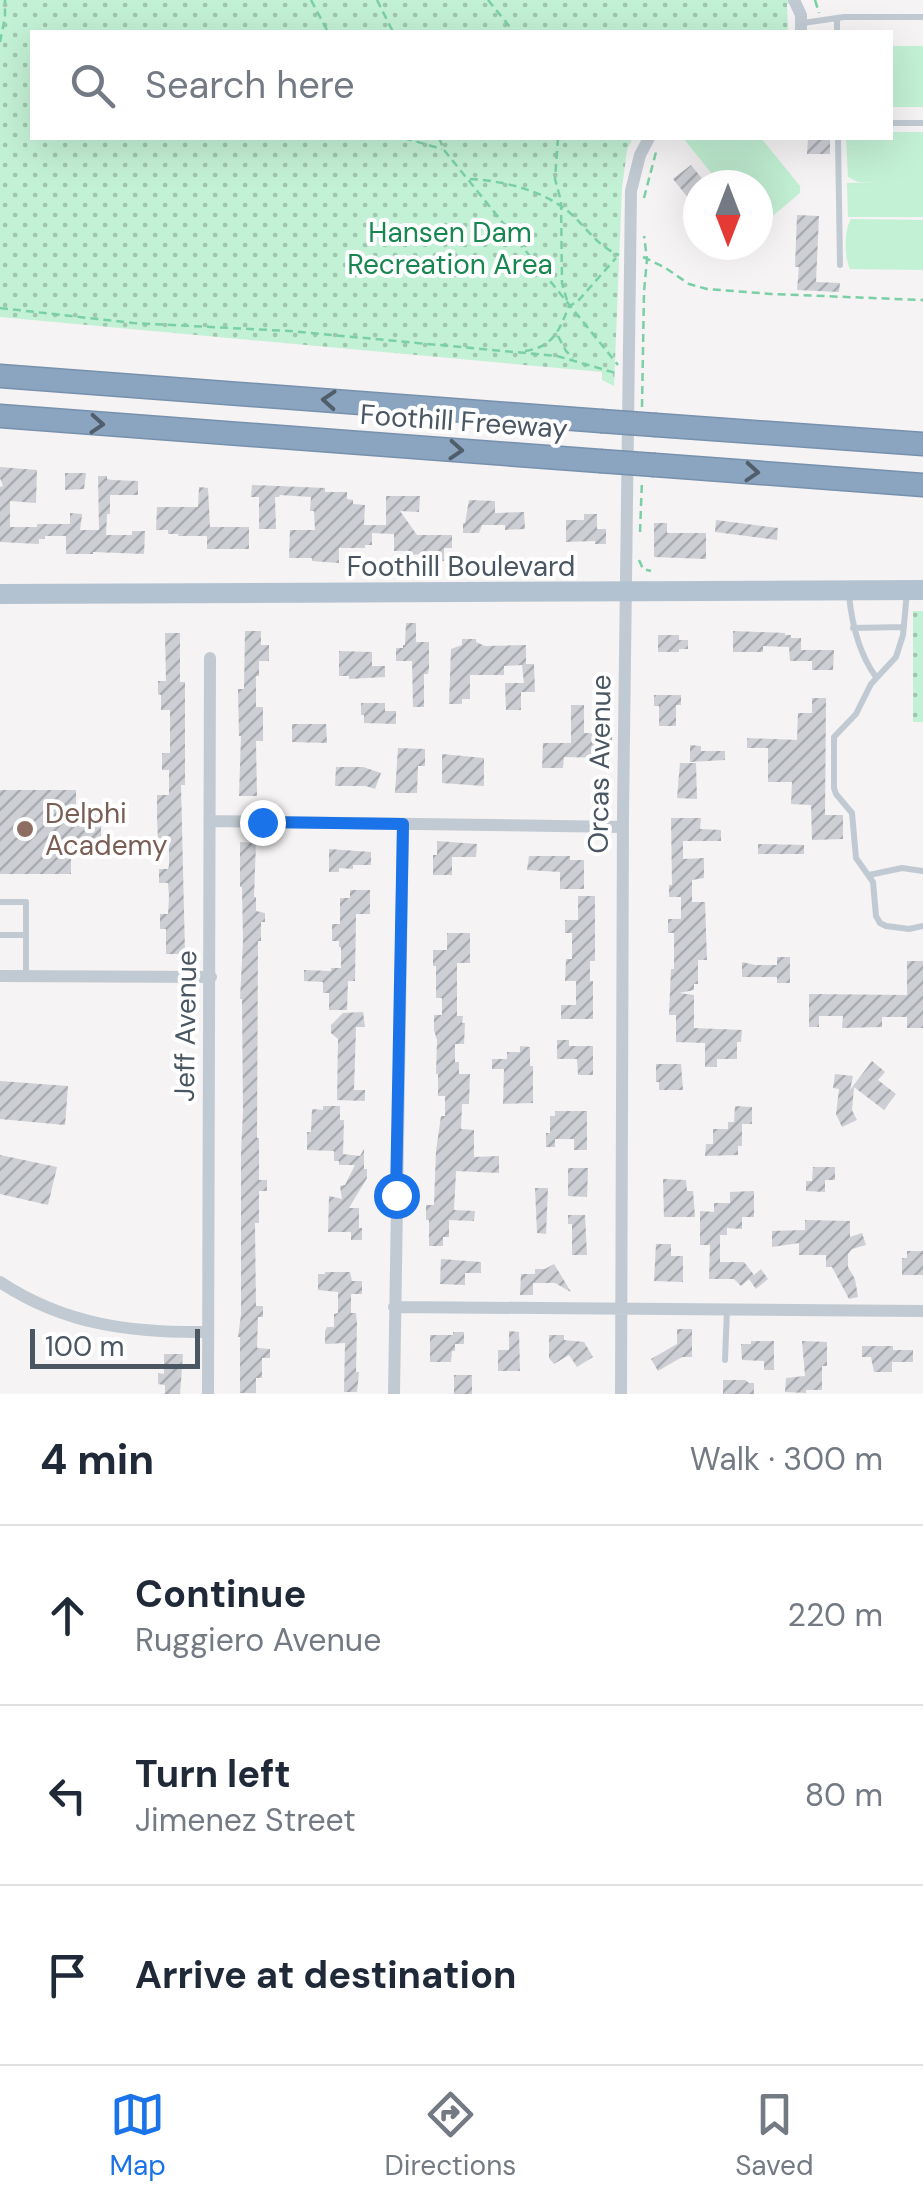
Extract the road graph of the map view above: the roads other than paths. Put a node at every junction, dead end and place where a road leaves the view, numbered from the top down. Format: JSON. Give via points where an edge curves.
{"nodes":[{"id":1,"x":794,"y":0,"type":"edge"},
{"id":2,"x":923,"y":17,"type":"edge"},
{"id":3,"x":837,"y":18,"type":"junction"},
{"id":4,"x":801,"y":28,"type":"edge"},
{"id":5,"x":837,"y":30,"type":"edge"},
{"id":6,"x":893,"y":123,"type":"edge"},
{"id":7,"x":923,"y":123,"type":"edge"},
{"id":8,"x":838,"y":140,"type":"edge"},
{"id":9,"x":654,"y":141,"type":"edge"},
{"id":10,"x":840,"y":265,"type":"dead end"},
{"id":11,"x":0,"y":376,"type":"edge"},
{"id":12,"x":0,"y":416,"type":"edge"},
{"id":13,"x":923,"y":444,"type":"edge"},
{"id":14,"x":923,"y":485,"type":"edge"},
{"id":15,"x":848,"y":590,"type":"junction"},
{"id":16,"x":915,"y":590,"type":"edge"},
{"id":17,"x":626,"y":593,"type":"junction"},
{"id":18,"x":0,"y":594,"type":"edge"},
{"id":19,"x":904,"y":627,"type":"junction"},
{"id":20,"x":854,"y":628,"type":"junction"},
{"id":21,"x":210,"y":658,"type":"dead end"},
{"id":22,"x":876,"y":677,"type":"junction"},
{"id":23,"x":211,"y":821,"type":"junction"},
{"id":24,"x":403,"y":824,"type":"junction"},
{"id":25,"x":623,"y":827,"type":"junction"},
{"id":26,"x":923,"y":871,"type":"edge"},
{"id":27,"x":869,"y":875,"type":"junction"},
{"id":28,"x":0,"y":902,"type":"edge"},
{"id":29,"x":923,"y":926,"type":"edge"},
{"id":30,"x":0,"y":934,"type":"edge"},
{"id":31,"x":26,"y":934,"type":"junction"},
{"id":32,"x":0,"y":976,"type":"edge"},
{"id":33,"x":26,"y":976,"type":"junction"},
{"id":34,"x":211,"y":977,"type":"junction"},
{"id":35,"x":0,"y":1282,"type":"edge"},
{"id":36,"x":394,"y":1306,"type":"junction"},
{"id":37,"x":621,"y":1308,"type":"junction"},
{"id":38,"x":726,"y":1309,"type":"junction"},
{"id":39,"x":923,"y":1311,"type":"edge"},
{"id":40,"x":208,"y":1332,"type":"junction"},
{"id":41,"x":725,"y":1360,"type":"dead end"},
{"id":42,"x":208,"y":1394,"type":"edge"},
{"id":43,"x":394,"y":1394,"type":"edge"},
{"id":44,"x":621,"y":1394,"type":"edge"}],
"edges":[{"from":1,"to":4,"type":"street"},
{"from":2,"to":3,"type":"lane"},
{"from":3,"to":4,"type":"lane"},
{"from":3,"to":5,"type":"lane"},
{"from":6,"to":7,"type":"lane"},
{"from":8,"to":10,"type":"lane"},
{"from":9,"to":17,"type":"street","name":"Orcas Avenue","via":[[640,156],[631,191],[625,255]]},
{"from":13,"to":11,"type":"highway","name":"Foothill Freeway","one_way":true,"bridge":true},
{"from":12,"to":14,"type":"highway","name":"Foothill Freeway","one_way":true,"bridge":true},
{"from":15,"to":16,"type":"main road","name":"Foothill Boulevard"},
{"from":15,"to":17,"type":"main road","name":"Foothill Boulevard"},
{"from":15,"to":20,"type":"lane"},
{"from":16,"to":19,"type":"lane"},
{"from":17,"to":18,"type":"main road","name":"Foothill Boulevard"},
{"from":17,"to":25,"type":"street","name":"Orcas Avenue"},
{"from":19,"to":20,"type":"lane"},
{"from":19,"to":22,"type":"lane","via":[[896,657]]},
{"from":20,"to":22,"type":"lane"},
{"from":21,"to":23,"type":"street","name":"Jeff Avenue"},
{"from":22,"to":27,"type":"lane","via":[[833,745],[834,788],[852,813],[856,858]]},
{"from":23,"to":24,"type":"street"},
{"from":23,"to":34,"type":"street","name":"Jeff Avenue"},
{"from":24,"to":25,"type":"street"},
{"from":24,"to":36,"type":"street"},
{"from":25,"to":37,"type":"street","name":"Orcas Avenue"},
{"from":26,"to":27,"type":"lane"},
{"from":27,"to":29,"type":"lane","via":[[880,923]]},
{"from":28,"to":31,"type":"lane","via":[[26,902]]},
{"from":30,"to":31,"type":"lane"},
{"from":31,"to":33,"type":"lane"},
{"from":32,"to":33,"type":"street"},
{"from":33,"to":34,"type":"street"},
{"from":34,"to":40,"type":"street","name":"Jeff Avenue"},
{"from":35,"to":40,"type":"street","via":[[51,1311],[124,1329]]},
{"from":36,"to":37,"type":"street"},
{"from":36,"to":43,"type":"street"},
{"from":37,"to":38,"type":"street"},
{"from":37,"to":44,"type":"street","name":"Orcas Avenue"},
{"from":38,"to":39,"type":"street"},
{"from":38,"to":41,"type":"lane"},
{"from":40,"to":42,"type":"street","name":"Jeff Avenue"}]}
